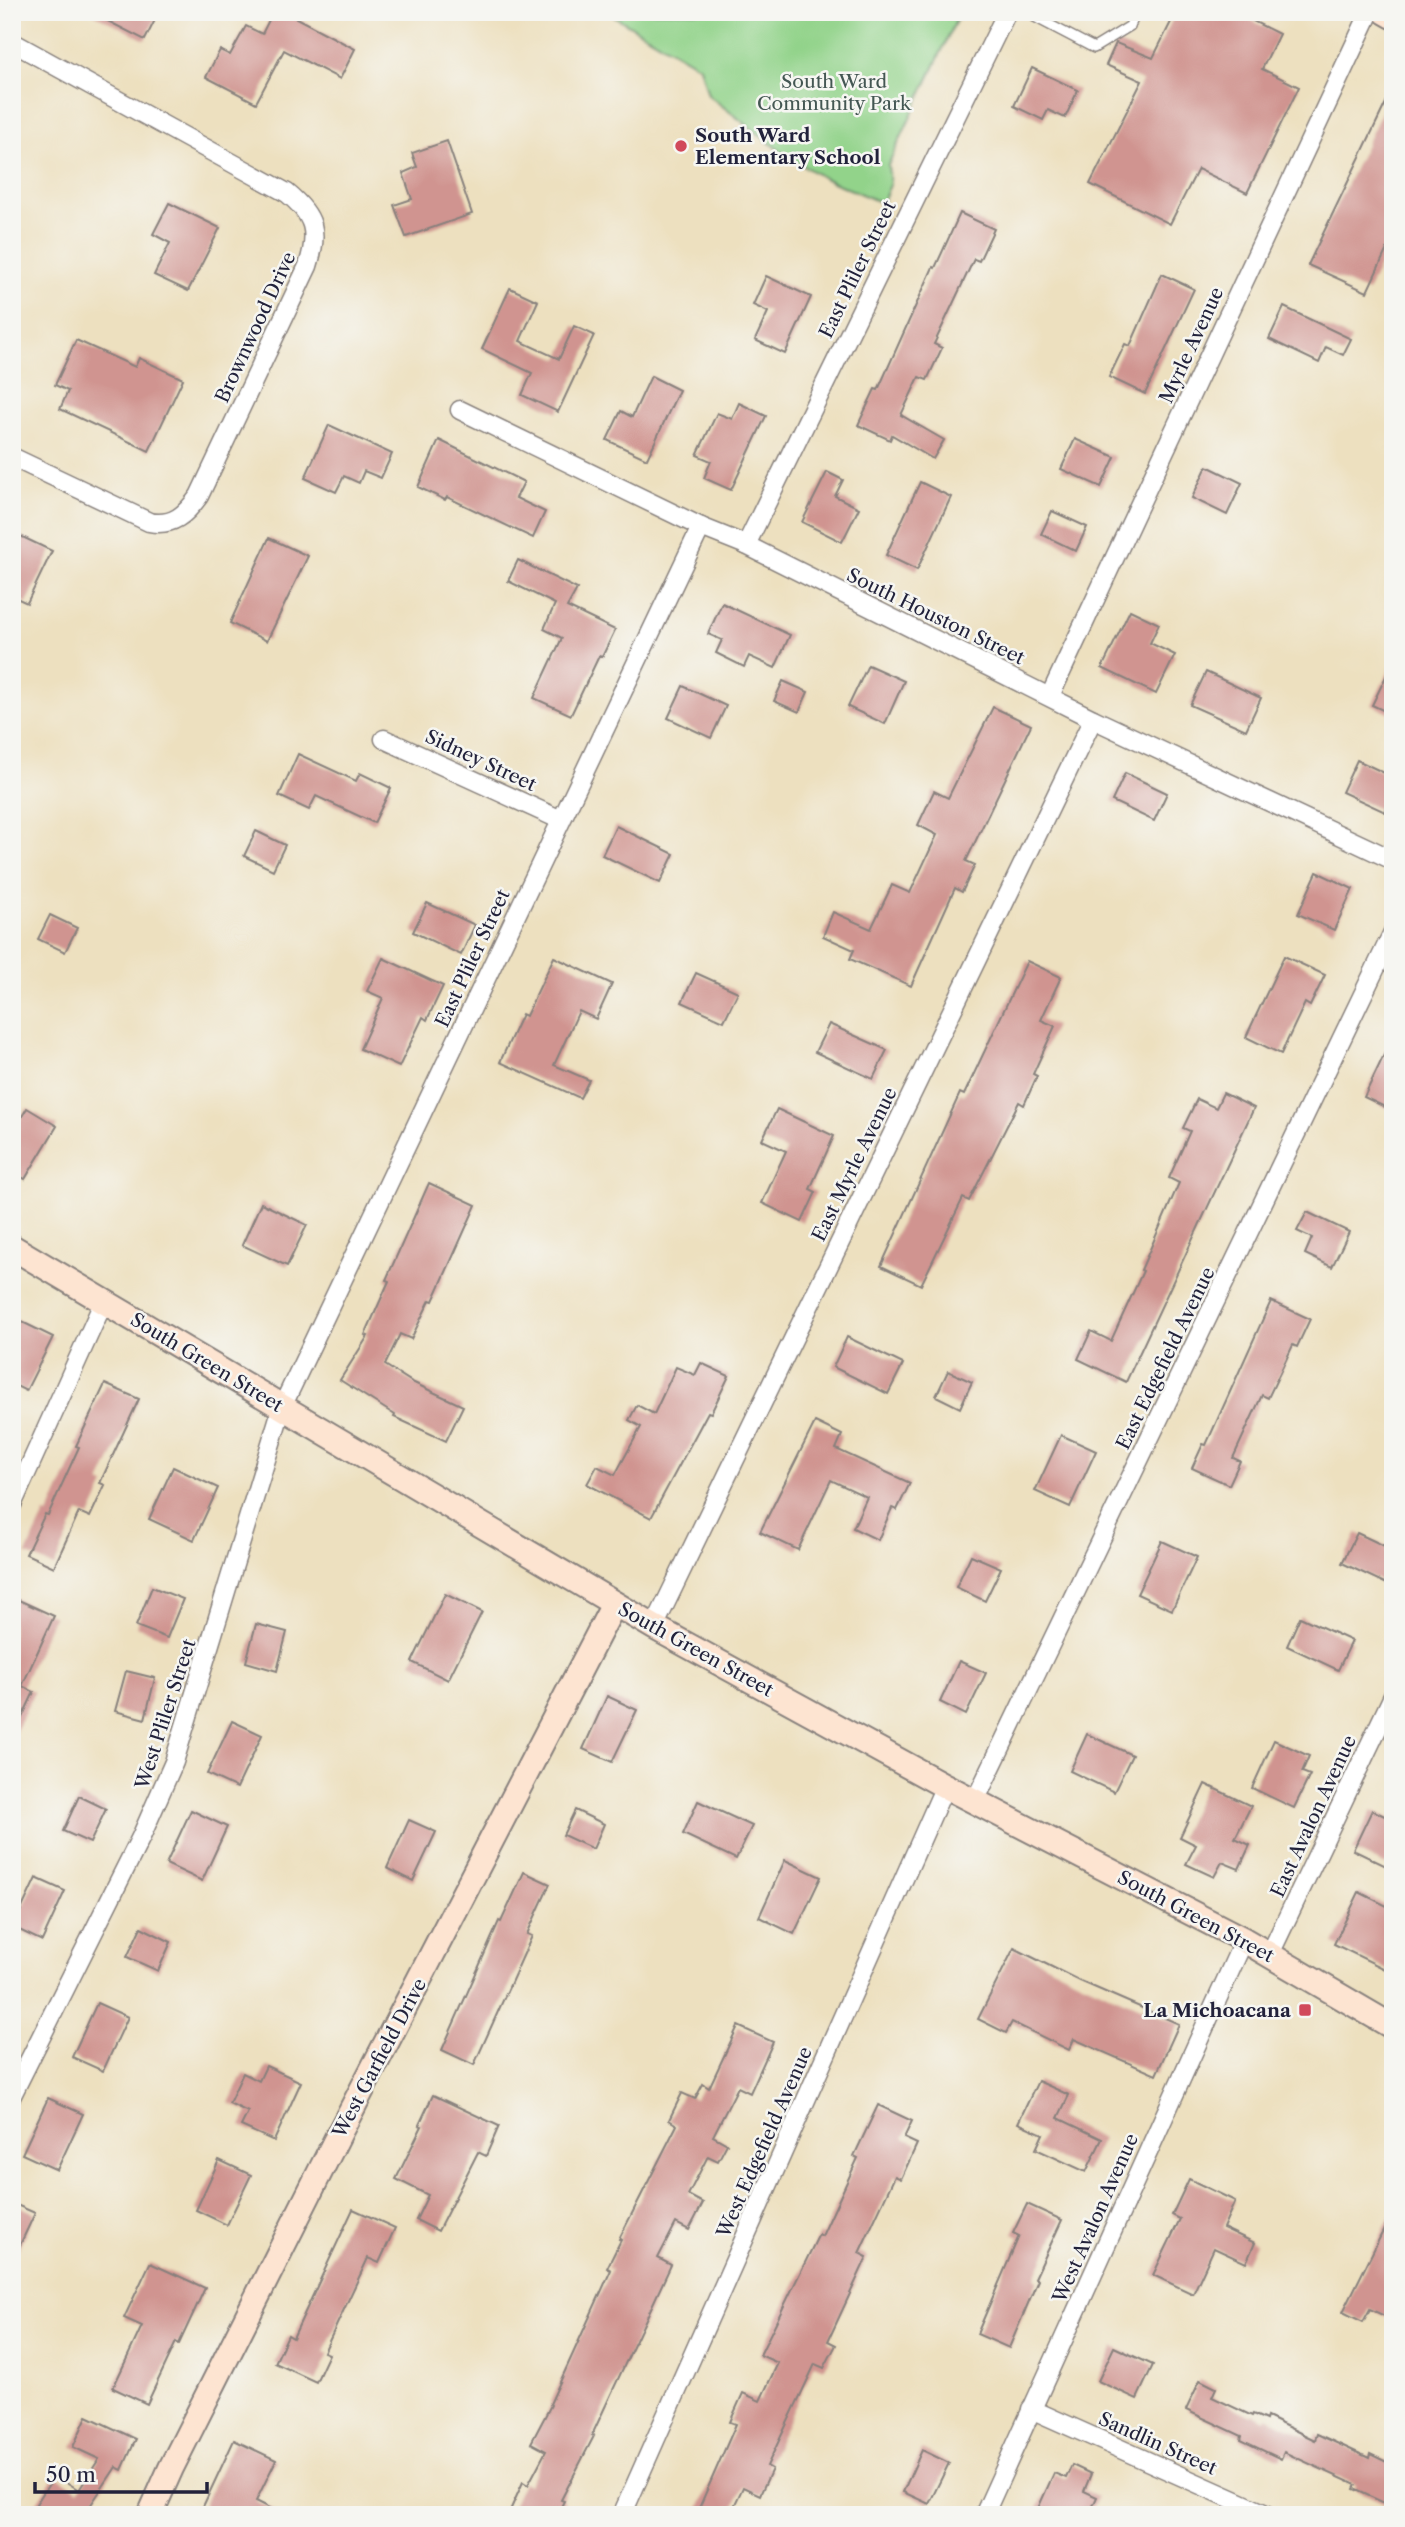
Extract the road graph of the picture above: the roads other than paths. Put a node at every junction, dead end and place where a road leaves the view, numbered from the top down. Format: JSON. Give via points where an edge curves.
{"nodes":[{"id":1,"x":1007,"y":12,"type":"edge"},
{"id":2,"x":1025,"y":12,"type":"edge"},
{"id":3,"x":1136,"y":12,"type":"edge"},
{"id":4,"x":1370,"y":12,"type":"edge"},
{"id":5,"x":1386,"y":12,"type":"edge"},
{"id":6,"x":1393,"y":16,"type":"edge"},
{"id":7,"x":12,"y":42,"type":"edge"},
{"id":8,"x":460,"y":410,"type":"dead end"},
{"id":9,"x":12,"y":457,"type":"edge"},
{"id":10,"x":701,"y":527,"type":"junction"},
{"id":11,"x":746,"y":545,"type":"junction"},
{"id":12,"x":1050,"y":696,"type":"junction"},
{"id":13,"x":1093,"y":719,"type":"junction"},
{"id":14,"x":384,"y":739,"type":"dead end"},
{"id":15,"x":561,"y":820,"type":"junction"},
{"id":16,"x":1393,"y":860,"type":"edge"},
{"id":17,"x":1393,"y":932,"type":"edge"},
{"id":18,"x":12,"y":1247,"type":"edge"},
{"id":19,"x":104,"y":1301,"type":"junction"},
{"id":20,"x":282,"y":1407,"type":"junction"},
{"id":21,"x":12,"y":1505,"type":"edge"},
{"id":22,"x":614,"y":1604,"type":"junction"},
{"id":23,"x":654,"y":1628,"type":"junction"},
{"id":24,"x":1393,"y":1696,"type":"edge"},
{"id":25,"x":945,"y":1786,"type":"junction"},
{"id":26,"x":975,"y":1801,"type":"junction"},
{"id":27,"x":1244,"y":1940,"type":"junction"},
{"id":28,"x":1270,"y":1954,"type":"junction"},
{"id":29,"x":1393,"y":2027,"type":"edge"},
{"id":30,"x":12,"y":2095,"type":"edge"},
{"id":31,"x":1031,"y":2409,"type":"junction"},
{"id":32,"x":150,"y":2515,"type":"edge"},
{"id":33,"x":622,"y":2515,"type":"edge"},
{"id":34,"x":984,"y":2515,"type":"edge"},
{"id":35,"x":1268,"y":2515,"type":"edge"}],
"edges":[{"from":1,"to":11,"type":"street","name":"East Pliler Street"},
{"from":2,"to":3,"type":"lane","via":[[1094,48],[1130,26]]},
{"from":4,"to":12,"type":"street","name":"Myrle Avenue"},
{"from":5,"to":6,"type":"street"},
{"from":7,"to":9,"type":"street","name":"Brownwood Drive","via":[[287,193],[310,217],[314,233],[308,266],[199,496],[185,514],[167,524],[149,523]]},
{"from":8,"to":10,"type":"street","name":"South Houston Street"},
{"from":10,"to":11,"type":"street","name":"South Houston Street"},
{"from":10,"to":15,"type":"street","name":"East Pliler Street"},
{"from":11,"to":12,"type":"street","name":"South Houston Street"},
{"from":12,"to":13,"type":"street","name":"South Houston Street"},
{"from":13,"to":16,"type":"street","name":"South Houston Street"},
{"from":13,"to":23,"type":"street","name":"East Myrle Avenue"},
{"from":14,"to":15,"type":"street","name":"Sidney Street"},
{"from":15,"to":20,"type":"street","name":"East Pliler Street"},
{"from":17,"to":26,"type":"street","name":"East Edgefield Avenue"},
{"from":18,"to":19,"type":"street","name":"South Green Street"},
{"from":19,"to":20,"type":"street","name":"South Green Street"},
{"from":19,"to":21,"type":"street"},
{"from":20,"to":22,"type":"street","name":"South Green Street"},
{"from":20,"to":30,"type":"street","name":"West Pliler Street","via":[[174,1762]]},
{"from":22,"to":23,"type":"street","name":"South Green Street"},
{"from":22,"to":32,"type":"street","name":"West Garfield Drive","via":[[341,2130]]},
{"from":23,"to":25,"type":"street","name":"South Green Street"},
{"from":24,"to":28,"type":"street","name":"East Avalon Avenue"},
{"from":25,"to":26,"type":"street","name":"South Green Street"},
{"from":25,"to":33,"type":"street","name":"West Edgefield Avenue"},
{"from":26,"to":27,"type":"street","name":"South Green Street"},
{"from":27,"to":28,"type":"street","name":"South Green Street"},
{"from":27,"to":31,"type":"street","name":"West Avalon Avenue"},
{"from":28,"to":29,"type":"street","name":"South Green Street"},
{"from":31,"to":34,"type":"street","name":"West Avalon Avenue"},
{"from":31,"to":35,"type":"street","name":"Sandlin Street"}]}
